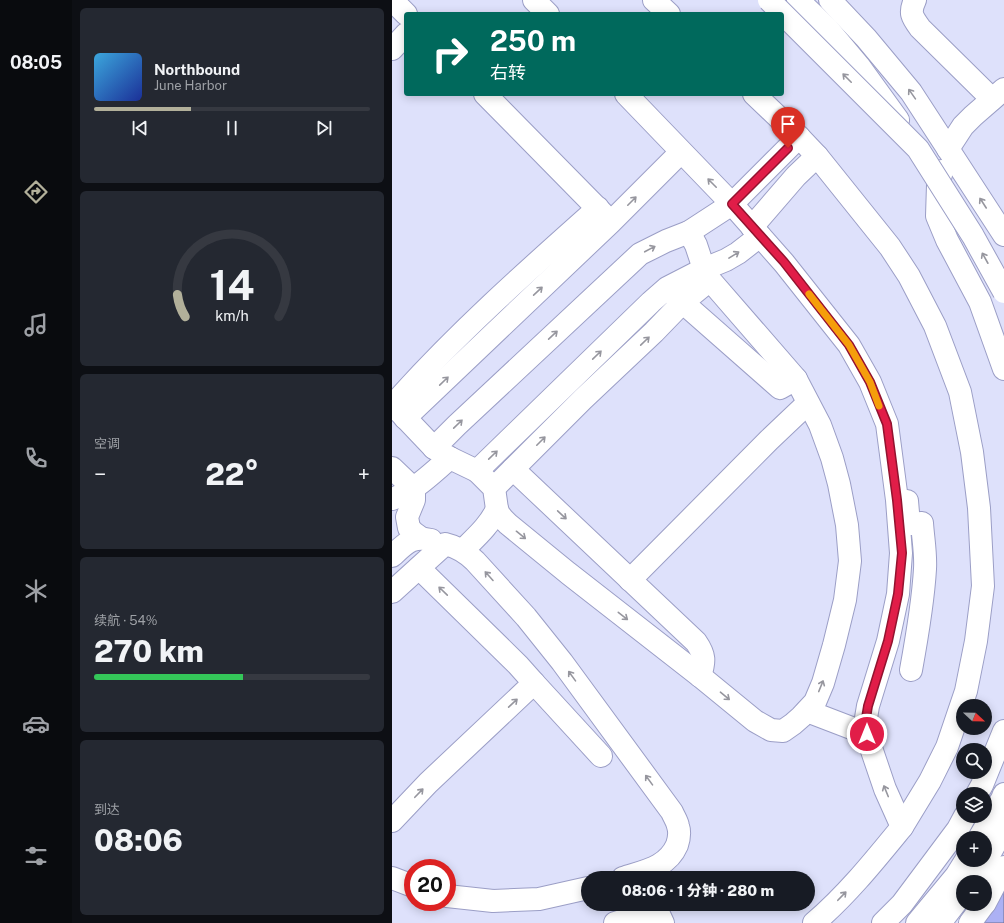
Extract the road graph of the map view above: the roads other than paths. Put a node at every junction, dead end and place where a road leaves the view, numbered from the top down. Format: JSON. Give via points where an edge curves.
{"nodes":[{"id":1,"x":392,"y":0,"type":"edge"},
{"id":2,"x":534,"y":0,"type":"edge"},
{"id":3,"x":654,"y":0,"type":"edge"},
{"id":4,"x":769,"y":0,"type":"edge"},
{"id":5,"x":798,"y":0,"type":"edge"},
{"id":6,"x":830,"y":0,"type":"edge"},
{"id":7,"x":915,"y":0,"type":"edge"},
{"id":8,"x":404,"y":12,"type":"edge"},
{"id":9,"x":546,"y":12,"type":"edge"},
{"id":10,"x":667,"y":12,"type":"edge"},
{"id":11,"x":781,"y":12,"type":"edge"},
{"id":12,"x":784,"y":15,"type":"edge"},
{"id":13,"x":404,"y":36,"type":"edge"},
{"id":14,"x":392,"y":49,"type":"edge"},
{"id":15,"x":998,"y":94,"type":"edge"},
{"id":16,"x":487,"y":96,"type":"edge"},
{"id":17,"x":628,"y":96,"type":"edge"},
{"id":18,"x":756,"y":96,"type":"edge"},
{"id":19,"x":800,"y":137,"type":"junction"},
{"id":20,"x":918,"y":149,"type":"junction"},
{"id":21,"x":948,"y":149,"type":"junction"},
{"id":22,"x":681,"y":152,"type":"junction"},
{"id":23,"x":817,"y":156,"type":"junction"},
{"id":24,"x":732,"y":204,"type":"junction"},
{"id":25,"x":604,"y":215,"type":"junction"},
{"id":26,"x":756,"y":231,"type":"junction"},
{"id":27,"x":689,"y":232,"type":"junction"},
{"id":28,"x":1004,"y":235,"type":"edge"},
{"id":29,"x":707,"y":274,"type":"junction"},
{"id":30,"x":667,"y":288,"type":"junction"},
{"id":31,"x":1004,"y":292,"type":"edge"},
{"id":32,"x":683,"y":302,"type":"junction"},
{"id":33,"x":1004,"y":369,"type":"edge"},
{"id":34,"x":796,"y":380,"type":"junction"},
{"id":35,"x":808,"y":403,"type":"junction"},
{"id":36,"x":397,"y":409,"type":"edge"},
{"id":37,"x":887,"y":424,"type":"junction"},
{"id":38,"x":392,"y":468,"type":"edge"},
{"id":39,"x":514,"y":469,"type":"junction"},
{"id":40,"x":430,"y":470,"type":"junction"},
{"id":41,"x":477,"y":471,"type":"junction"},
{"id":42,"x":496,"y":498,"type":"junction"},
{"id":43,"x":392,"y":500,"type":"edge"},
{"id":44,"x":421,"y":538,"type":"junction"},
{"id":45,"x":468,"y":540,"type":"junction"},
{"id":46,"x":392,"y":556,"type":"edge"},
{"id":47,"x":419,"y":568,"type":"junction"},
{"id":48,"x":630,"y":580,"type":"junction"},
{"id":49,"x":392,"y":592,"type":"edge"},
{"id":50,"x":911,"y":670,"type":"dead end"},
{"id":51,"x":700,"y":676,"type":"junction"},
{"id":52,"x":534,"y":683,"type":"junction"},
{"id":53,"x":807,"y":711,"type":"junction"},
{"id":54,"x":1004,"y":730,"type":"edge"},
{"id":55,"x":867,"y":734,"type":"junction"},
{"id":56,"x":601,"y":756,"type":"dead end"},
{"id":57,"x":981,"y":787,"type":"edge"},
{"id":58,"x":1004,"y":794,"type":"edge"},
{"id":59,"x":392,"y":821,"type":"edge"},
{"id":60,"x":961,"y":823,"type":"edge"},
{"id":61,"x":902,"y":827,"type":"junction"},
{"id":62,"x":1004,"y":828,"type":"edge"},
{"id":63,"x":983,"y":831,"type":"edge"},
{"id":64,"x":962,"y":867,"type":"edge"},
{"id":65,"x":1004,"y":868,"type":"edge"},
{"id":66,"x":643,"y":871,"type":"edge"},
{"id":67,"x":976,"y":875,"type":"edge"},
{"id":68,"x":392,"y":878,"type":"edge"},
{"id":69,"x":404,"y":883,"type":"edge"},
{"id":70,"x":581,"y":890,"type":"edge"},
{"id":71,"x":992,"y":891,"type":"edge"},
{"id":72,"x":456,"y":897,"type":"edge"},
{"id":73,"x":956,"y":902,"type":"edge"},
{"id":74,"x":979,"y":911,"type":"edge"},
{"id":75,"x":615,"y":923,"type":"edge"},
{"id":76,"x":663,"y":923,"type":"edge"},
{"id":77,"x":814,"y":923,"type":"edge"},
{"id":78,"x":883,"y":923,"type":"edge"},
{"id":79,"x":916,"y":923,"type":"edge"},
{"id":80,"x":940,"y":923,"type":"edge"},
{"id":81,"x":970,"y":923,"type":"edge"}],
"edges":[{"from":1,"to":8,"type":"main road"},
{"from":2,"to":9,"type":"main road"},
{"from":3,"to":10,"type":"main road"},
{"from":11,"to":4,"type":"main road","one_way":true,"bridge":true},
{"from":5,"to":20,"type":"main road","bridge":true,"via":[[828,29],[859,66]]},
{"from":21,"to":6,"type":"main road","one_way":true,"via":[[911,92]]},
{"from":7,"to":15,"type":"main road","via":[[912,13],[920,28]]},
{"from":20,"to":12,"type":"main road","one_way":true,"bridge":true},
{"from":13,"to":14,"type":"main road"},
{"from":15,"to":21,"type":"main road","via":[[963,126]]},
{"from":16,"to":25,"type":"main road"},
{"from":17,"to":22,"type":"main road"},
{"from":18,"to":19,"type":"main road"},
{"from":19,"to":23,"type":"main road"},
{"from":19,"to":24,"type":"main road"},
{"from":31,"to":20,"type":"main road","one_way":true,"bridge":true,"via":[[973,236]]},
{"from":28,"to":21,"type":"main road","one_way":true},
{"from":21,"to":33,"type":"main road","via":[[938,185],[937,216],[980,302]]},
{"from":24,"to":22,"type":"main road","one_way":true},
{"from":25,"to":22,"type":"main road","one_way":true},
{"from":23,"to":26,"type":"main road","via":[[796,176]]},
{"from":23,"to":61,"type":"main road","via":[[890,247],[909,276],[935,326],[960,392],[980,508],[983,586],[966,692],[947,747]]},
{"from":24,"to":26,"type":"main road"},
{"from":24,"to":27,"type":"main road"},
{"from":25,"to":36,"type":"main road"},
{"from":29,"to":26,"type":"main road","one_way":true,"via":[[738,253]]},
{"from":26,"to":37,"type":"main road","via":[[784,262],[849,345],[870,382]]},
{"from":27,"to":29,"type":"main road"},
{"from":40,"to":27,"type":"main road","one_way":true,"via":[[474,409],[640,254]]},
{"from":29,"to":30,"type":"main road"},
{"from":29,"to":32,"type":"main road"},
{"from":29,"to":34,"type":"main road"},
{"from":30,"to":32,"type":"main road"},
{"from":41,"to":30,"type":"main road","one_way":true},
{"from":32,"to":34,"type":"main road","via":[[780,388]]},
{"from":39,"to":32,"type":"main road","one_way":true},
{"from":34,"to":35,"type":"main road"},
{"from":35,"to":48,"type":"main road"},
{"from":53,"to":35,"type":"main road","one_way":true,"via":[[823,683],[834,645],[845,600],[850,561],[847,525],[832,458],[820,425]]},
{"from":36,"to":40,"type":"main road"},
{"from":37,"to":50,"type":"main road","via":[[905,486],[909,524],[922,523],[924,590]]},
{"from":37,"to":55,"type":"main road","via":[[902,553],[898,594],[888,641],[868,706]]},
{"from":38,"to":40,"type":"main road"},
{"from":39,"to":42,"type":"main road"},
{"from":39,"to":48,"type":"main road","one_way":true},
{"from":40,"to":41,"type":"main road"},
{"from":40,"to":43,"type":"main road","via":[[398,498]]},
{"from":40,"to":44,"type":"main road","via":[[407,517],[410,528]]},
{"from":41,"to":42,"type":"main road"},
{"from":42,"to":45,"type":"main road"},
{"from":42,"to":51,"type":"main road","one_way":true,"via":[[499,514],[508,524]]},
{"from":44,"to":45,"type":"main road"},
{"from":44,"to":46,"type":"main road","via":[[405,544]]},
{"from":45,"to":47,"type":"main road"},
{"from":66,"to":45,"type":"main road","one_way":true,"via":[[666,861],[674,851],[679,834],[672,812],[562,662],[526,617],[475,561]]},
{"from":47,"to":49,"type":"main road"},
{"from":52,"to":47,"type":"main road","one_way":true},
{"from":48,"to":51,"type":"main road","via":[[702,650],[704,658]]},
{"from":51,"to":53,"type":"main road","one_way":true,"via":[[755,721],[771,730],[783,731]]},
{"from":52,"to":56,"type":"main road"},
{"from":59,"to":52,"type":"main road","one_way":true,"via":[[428,783]]},
{"from":53,"to":55,"type":"main road"},
{"from":54,"to":57,"type":"main road"},
{"from":61,"to":55,"type":"main road","one_way":true,"via":[[885,788]]},
{"from":58,"to":63,"type":"main road"},
{"from":60,"to":78,"type":"main road","via":[[902,904]]},
{"from":77,"to":61,"type":"main road","one_way":true,"via":[[846,892]]},
{"from":62,"to":67,"type":"main road"},
{"from":64,"to":79,"type":"main road"},
{"from":65,"to":71,"type":"main road"},
{"from":68,"to":69,"type":"main road"},
{"from":70,"to":72,"type":"main road","via":[[539,899],[493,901]]},
{"from":73,"to":80,"type":"main road"},
{"from":74,"to":81,"type":"main road"},
{"from":75,"to":76,"type":"main road","via":[[657,910]]}]}
